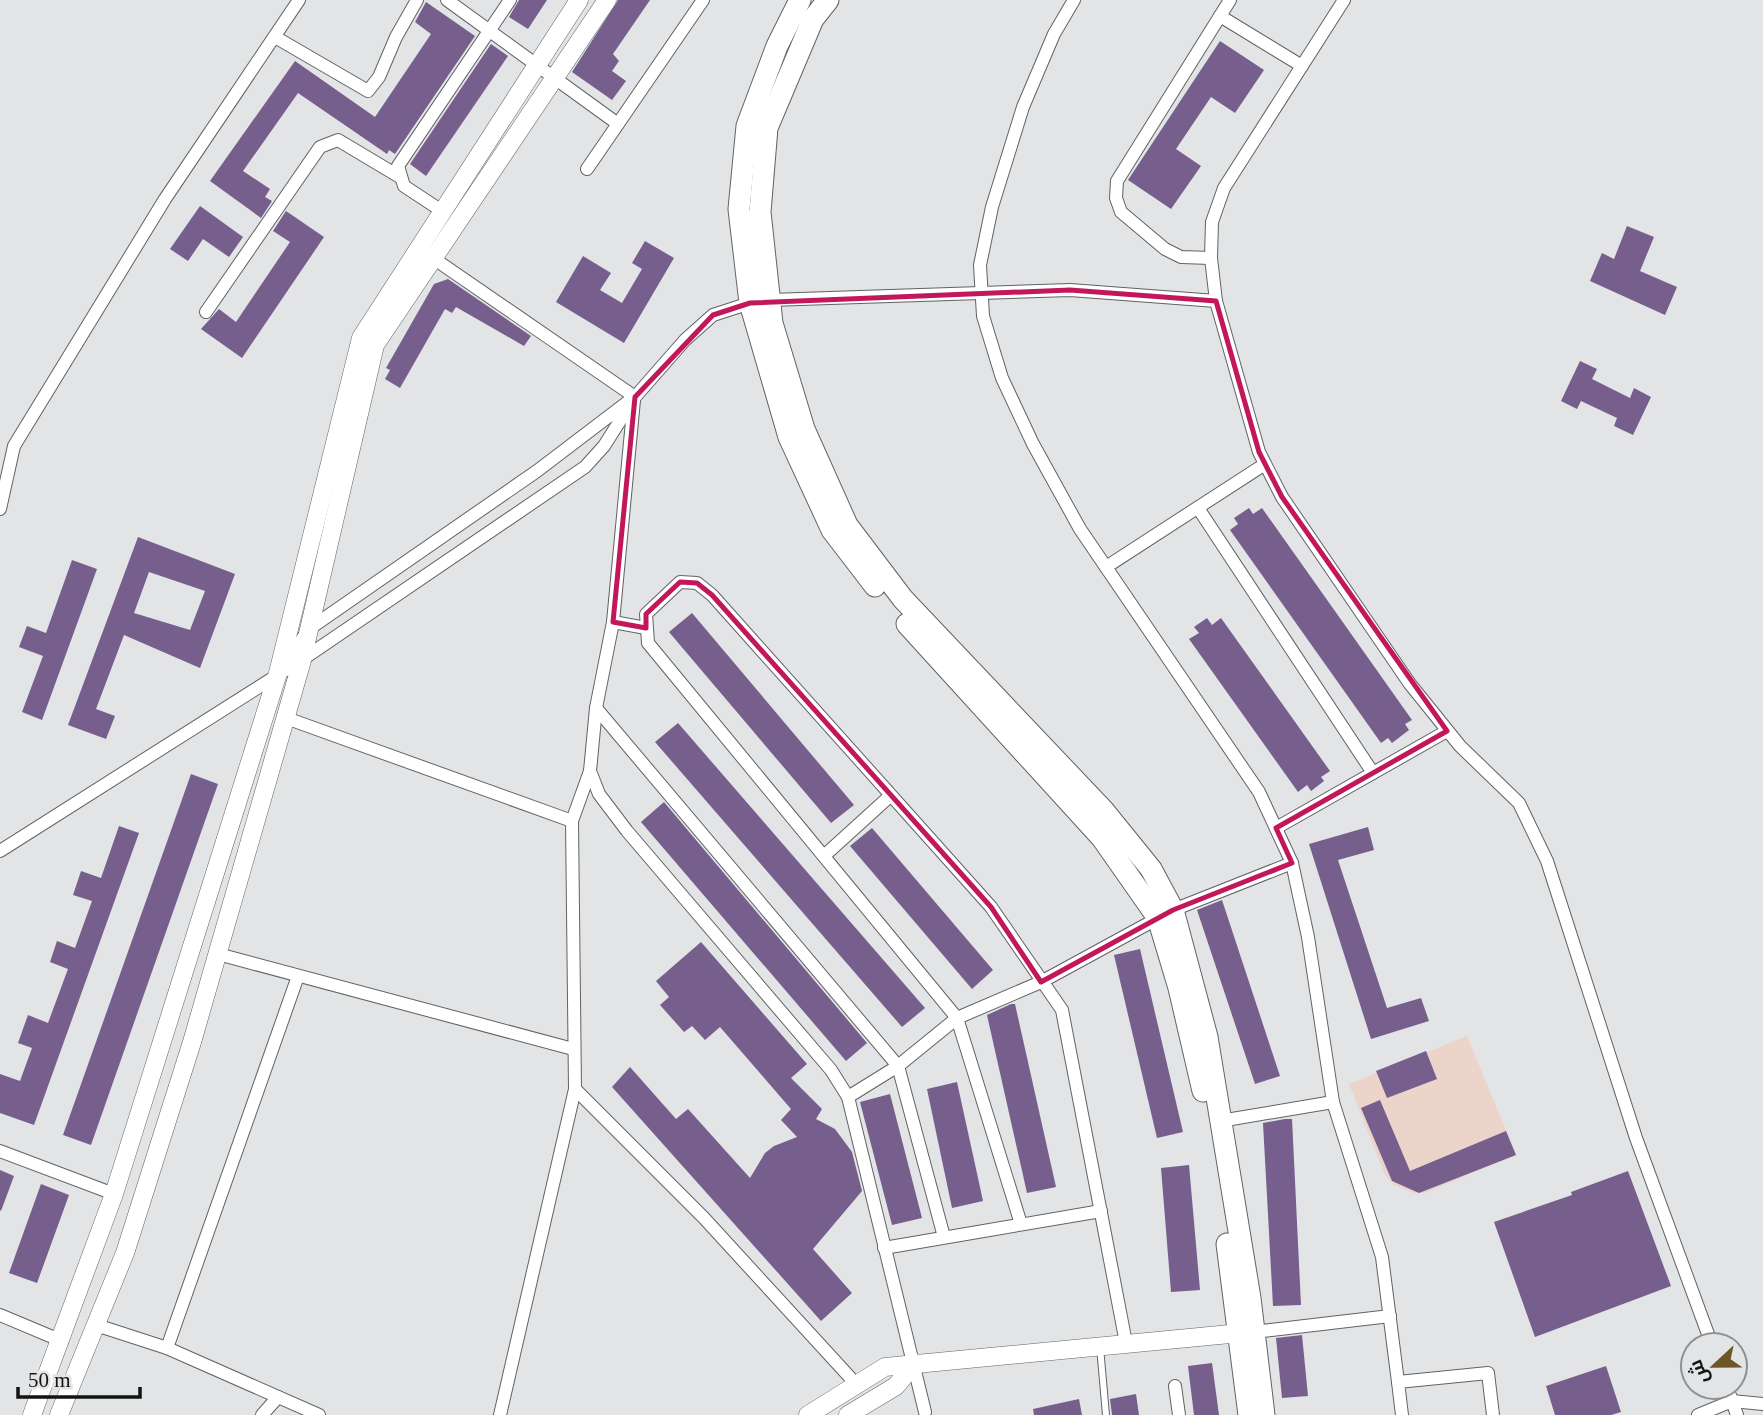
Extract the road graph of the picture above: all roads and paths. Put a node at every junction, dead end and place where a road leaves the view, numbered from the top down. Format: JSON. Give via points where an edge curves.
{"nodes":[{"id":1,"x":299,"y":0,"type":"edge"},
{"id":2,"x":417,"y":0,"type":"edge"},
{"id":3,"x":447,"y":0,"type":"edge"},
{"id":4,"x":510,"y":0,"type":"edge"},
{"id":5,"x":579,"y":0,"type":"edge"},
{"id":6,"x":607,"y":0,"type":"edge"},
{"id":7,"x":703,"y":0,"type":"edge"},
{"id":8,"x":800,"y":0,"type":"edge"},
{"id":9,"x":828,"y":0,"type":"edge"},
{"id":10,"x":1074,"y":0,"type":"edge"},
{"id":11,"x":1230,"y":0,"type":"edge"},
{"id":12,"x":1344,"y":0,"type":"edge"},
{"id":13,"x":1220,"y":16,"type":"junction"},
{"id":14,"x":489,"y":30,"type":"junction"},
{"id":15,"x":275,"y":37,"type":"junction"},
{"id":16,"x":536,"y":63,"type":"junction"},
{"id":17,"x":1302,"y":66,"type":"junction"},
{"id":18,"x":555,"y":78,"type":"junction"},
{"id":19,"x":618,"y":124,"type":"junction"},
{"id":20,"x":587,"y":169,"type":"dead end"},
{"id":21,"x":400,"y":177,"type":"junction"},
{"id":22,"x":442,"y":211,"type":"junction"},
{"id":23,"x":433,"y":258,"type":"junction"},
{"id":24,"x":1210,"y":258,"type":"junction"},
{"id":25,"x":981,"y":292,"type":"junction"},
{"id":26,"x":760,"y":301,"type":"junction"},
{"id":27,"x":1216,"y":301,"type":"junction"},
{"id":28,"x":206,"y":312,"type":"dead end"},
{"id":29,"x":635,"y":397,"type":"junction"},
{"id":30,"x":1265,"y":464,"type":"junction"},
{"id":31,"x":1198,"y":508,"type":"junction"},
{"id":32,"x":0,"y":509,"type":"edge"},
{"id":33,"x":1106,"y":568,"type":"junction"},
{"id":34,"x":613,"y":622,"type":"junction"},
{"id":35,"x":646,"y":628,"type":"junction"},
{"id":36,"x":309,"y":629,"type":"junction"},
{"id":37,"x":303,"y":659,"type":"junction"},
{"id":38,"x":278,"y":673,"type":"junction"},
{"id":39,"x":596,"y":708,"type":"junction"},
{"id":40,"x":286,"y":718,"type":"junction"},
{"id":41,"x":1447,"y":731,"type":"junction"},
{"id":42,"x":590,"y":771,"type":"junction"},
{"id":43,"x":1373,"y":773,"type":"junction"},
{"id":44,"x":890,"y":796,"type":"junction"},
{"id":45,"x":572,"y":821,"type":"junction"},
{"id":46,"x":1276,"y":828,"type":"junction"},
{"id":47,"x":0,"y":850,"type":"edge"},
{"id":48,"x":825,"y":855,"type":"junction"},
{"id":49,"x":1292,"y":863,"type":"junction"},
{"id":50,"x":1165,"y":914,"type":"junction"},
{"id":51,"x":218,"y":954,"type":"junction"},
{"id":52,"x":298,"y":976,"type":"junction"},
{"id":53,"x":1041,"y":982,"type":"junction"},
{"id":54,"x":957,"y":1018,"type":"junction"},
{"id":55,"x":573,"y":1049,"type":"junction"},
{"id":56,"x":898,"y":1066,"type":"junction"},
{"id":57,"x":575,"y":1089,"type":"junction"},
{"id":58,"x":848,"y":1097,"type":"junction"},
{"id":59,"x":1333,"y":1102,"type":"junction"},
{"id":60,"x":1220,"y":1121,"type":"junction"},
{"id":61,"x":0,"y":1151,"type":"edge"},
{"id":62,"x":114,"y":1194,"type":"junction"},
{"id":63,"x":1101,"y":1211,"type":"junction"},
{"id":64,"x":1021,"y":1224,"type":"junction"},
{"id":65,"x":944,"y":1237,"type":"junction"},
{"id":66,"x":884,"y":1248,"type":"junction"},
{"id":67,"x":0,"y":1315,"type":"edge"},
{"id":68,"x":1390,"y":1316,"type":"junction"},
{"id":69,"x":96,"y":1325,"type":"junction"},
{"id":70,"x":1707,"y":1331,"type":"edge"},
{"id":71,"x":1246,"y":1333,"type":"junction"},
{"id":72,"x":62,"y":1341,"type":"junction"},
{"id":73,"x":1126,"y":1343,"type":"junction"},
{"id":74,"x":1099,"y":1345,"type":"junction"},
{"id":75,"x":167,"y":1348,"type":"junction"},
{"id":76,"x":915,"y":1363,"type":"junction"},
{"id":77,"x":1398,"y":1382,"type":"junction"},
{"id":78,"x":857,"y":1385,"type":"junction"},
{"id":79,"x":1175,"y":1386,"type":"dead end"},
{"id":80,"x":278,"y":1397,"type":"junction"},
{"id":81,"x":1732,"y":1401,"type":"junction"},
{"id":82,"x":1763,"y":1404,"type":"edge"},
{"id":83,"x":925,"y":1414,"type":"edge"},
{"id":84,"x":32,"y":1415,"type":"edge"},
{"id":85,"x":59,"y":1415,"type":"edge"},
{"id":86,"x":262,"y":1415,"type":"edge"},
{"id":87,"x":319,"y":1415,"type":"edge"},
{"id":88,"x":500,"y":1415,"type":"edge"},
{"id":89,"x":808,"y":1415,"type":"edge"},
{"id":90,"x":848,"y":1415,"type":"edge"},
{"id":91,"x":1106,"y":1415,"type":"edge"},
{"id":92,"x":1180,"y":1415,"type":"edge"},
{"id":93,"x":1249,"y":1415,"type":"edge"},
{"id":94,"x":1265,"y":1415,"type":"edge"},
{"id":95,"x":1402,"y":1415,"type":"edge"},
{"id":96,"x":1493,"y":1415,"type":"edge"},
{"id":97,"x":1698,"y":1415,"type":"edge"},
{"id":98,"x":1737,"y":1415,"type":"edge"}],
"edges":[{"from":1,"to":15,"type":"street"},
{"from":2,"to":15,"type":"street","via":[[368,91]]},
{"from":3,"to":14,"type":"street"},
{"from":4,"to":14,"type":"street"},
{"from":5,"to":16,"type":"main road"},
{"from":6,"to":18,"type":"main road"},
{"from":7,"to":19,"type":"street"},
{"from":8,"to":26,"type":"main road","via":[[747,126],[738,209]]},
{"from":9,"to":26,"type":"main road","via":[[813,19],[767,128],[760,212]]},
{"from":10,"to":25,"type":"street","via":[[1023,107],[992,207],[980,265]]},
{"from":11,"to":13,"type":"street"},
{"from":12,"to":17,"type":"street"},
{"from":13,"to":17,"type":"street"},
{"from":13,"to":24,"type":"street","via":[[1117,181],[1116,198],[1121,212],[1165,249],[1181,257]]},
{"from":14,"to":16,"type":"street"},
{"from":14,"to":21,"type":"street","via":[[398,166]]},
{"from":15,"to":32,"type":"street","via":[[165,199],[14,446]]},
{"from":16,"to":18,"type":"street"},
{"from":16,"to":22,"type":"main road"},
{"from":17,"to":24,"type":"street","via":[[1224,188],[1212,222]]},
{"from":18,"to":19,"type":"street"},
{"from":18,"to":23,"type":"main road"},
{"from":19,"to":20,"type":"street"},
{"from":21,"to":22,"type":"street","via":[[404,186]]},
{"from":21,"to":28,"type":"street","via":[[338,140],[320,147]]},
{"from":22,"to":38,"type":"main road","via":[[361,338]]},
{"from":23,"to":29,"type":"street"},
{"from":23,"to":36,"type":"main road","via":[[375,345]]},
{"from":24,"to":27,"type":"street"},
{"from":25,"to":26,"type":"street"},
{"from":25,"to":27,"type":"street","via":[[1070,290]]},
{"from":25,"to":33,"type":"street","via":[[983,316],[1007,389],[1032,444]]},
{"from":26,"to":29,"type":"street","via":[[713,315]]},
{"from":26,"to":50,"type":"main road","via":[[789,437],[832,530],[889,604]]},
{"from":27,"to":30,"type":"street","via":[[1233,372]]},
{"from":29,"to":34,"type":"street"},
{"from":29,"to":36,"type":"street"},
{"from":29,"to":37,"type":"street","via":[[585,467]]},
{"from":30,"to":31,"type":"street"},
{"from":30,"to":41,"type":"street","via":[[1282,497]]},
{"from":31,"to":33,"type":"street"},
{"from":31,"to":43,"type":"street"},
{"from":33,"to":46,"type":"street","via":[[1259,792]]},
{"from":34,"to":35,"type":"street"},
{"from":34,"to":39,"type":"street"},
{"from":35,"to":44,"type":"street","via":[[646,614],[680,582],[697,583],[712,594]]},
{"from":35,"to":48,"type":"street","via":[[648,643]]},
{"from":36,"to":37,"type":"main road"},
{"from":36,"to":38,"type":"street"},
{"from":37,"to":38,"type":"street"},
{"from":37,"to":40,"type":"main road"},
{"from":38,"to":47,"type":"street"},
{"from":38,"to":62,"type":"main road"},
{"from":39,"to":42,"type":"street"},
{"from":39,"to":56,"type":"street"},
{"from":40,"to":45,"type":"street"},
{"from":40,"to":51,"type":"main road"},
{"from":41,"to":43,"type":"street"},
{"from":41,"to":70,"type":"street","via":[[1520,803],[1542,849],[1636,1138]]},
{"from":42,"to":45,"type":"street"},
{"from":42,"to":58,"type":"street","via":[[599,794],[627,831],[831,1070]]},
{"from":43,"to":46,"type":"street"},
{"from":44,"to":48,"type":"street"},
{"from":44,"to":53,"type":"street","via":[[990,907]]},
{"from":45,"to":55,"type":"street"},
{"from":46,"to":49,"type":"street"},
{"from":48,"to":54,"type":"street"},
{"from":49,"to":50,"type":"street"},
{"from":49,"to":59,"type":"street"},
{"from":50,"to":53,"type":"street"},
{"from":50,"to":60,"type":"main road","via":[[1207,1037]]},
{"from":50,"to":71,"type":"main road","via":[[1212,1128]]},
{"from":51,"to":52,"type":"street"},
{"from":51,"to":69,"type":"main road","via":[[125,1253]]},
{"from":52,"to":55,"type":"street"},
{"from":52,"to":75,"type":"street"},
{"from":53,"to":54,"type":"street"},
{"from":53,"to":63,"type":"street","via":[[1062,1010]]},
{"from":54,"to":56,"type":"street"},
{"from":54,"to":64,"type":"street"},
{"from":55,"to":57,"type":"street"},
{"from":56,"to":58,"type":"street"},
{"from":56,"to":65,"type":"street"},
{"from":57,"to":78,"type":"street","via":[[704,1218]]},
{"from":57,"to":88,"type":"street"},
{"from":58,"to":66,"type":"street"},
{"from":59,"to":60,"type":"street"},
{"from":59,"to":68,"type":"street","via":[[1382,1257]]},
{"from":60,"to":71,"type":"main road"},
{"from":61,"to":62,"type":"street"},
{"from":62,"to":72,"type":"main road"},
{"from":63,"to":64,"type":"street"},
{"from":63,"to":73,"type":"street"},
{"from":64,"to":65,"type":"street"},
{"from":65,"to":66,"type":"street"},
{"from":66,"to":76,"type":"street"},
{"from":67,"to":72,"type":"street"},
{"from":68,"to":71,"type":"street"},
{"from":68,"to":77,"type":"street"},
{"from":69,"to":75,"type":"street"},
{"from":69,"to":85,"type":"main road"},
{"from":71,"to":73,"type":"main road"},
{"from":71,"to":93,"type":"main road"},
{"from":71,"to":94,"type":"main road"},
{"from":72,"to":84,"type":"main road"},
{"from":73,"to":74,"type":"main road"},
{"from":74,"to":76,"type":"main road"},
{"from":74,"to":91,"type":"lane"},
{"from":75,"to":80,"type":"street"},
{"from":76,"to":78,"type":"main road","via":[[885,1367]]},
{"from":76,"to":83,"type":"street"},
{"from":76,"to":90,"type":"main road","via":[[896,1386]]},
{"from":77,"to":95,"type":"street"},
{"from":77,"to":96,"type":"street","via":[[1488,1373]]},
{"from":78,"to":89,"type":"main road"},
{"from":79,"to":92,"type":"street"},
{"from":80,"to":86,"type":"street"},
{"from":80,"to":87,"type":"street"},
{"from":81,"to":82,"type":"street"},
{"from":81,"to":97,"type":"street"},
{"from":81,"to":98,"type":"street"}]}
